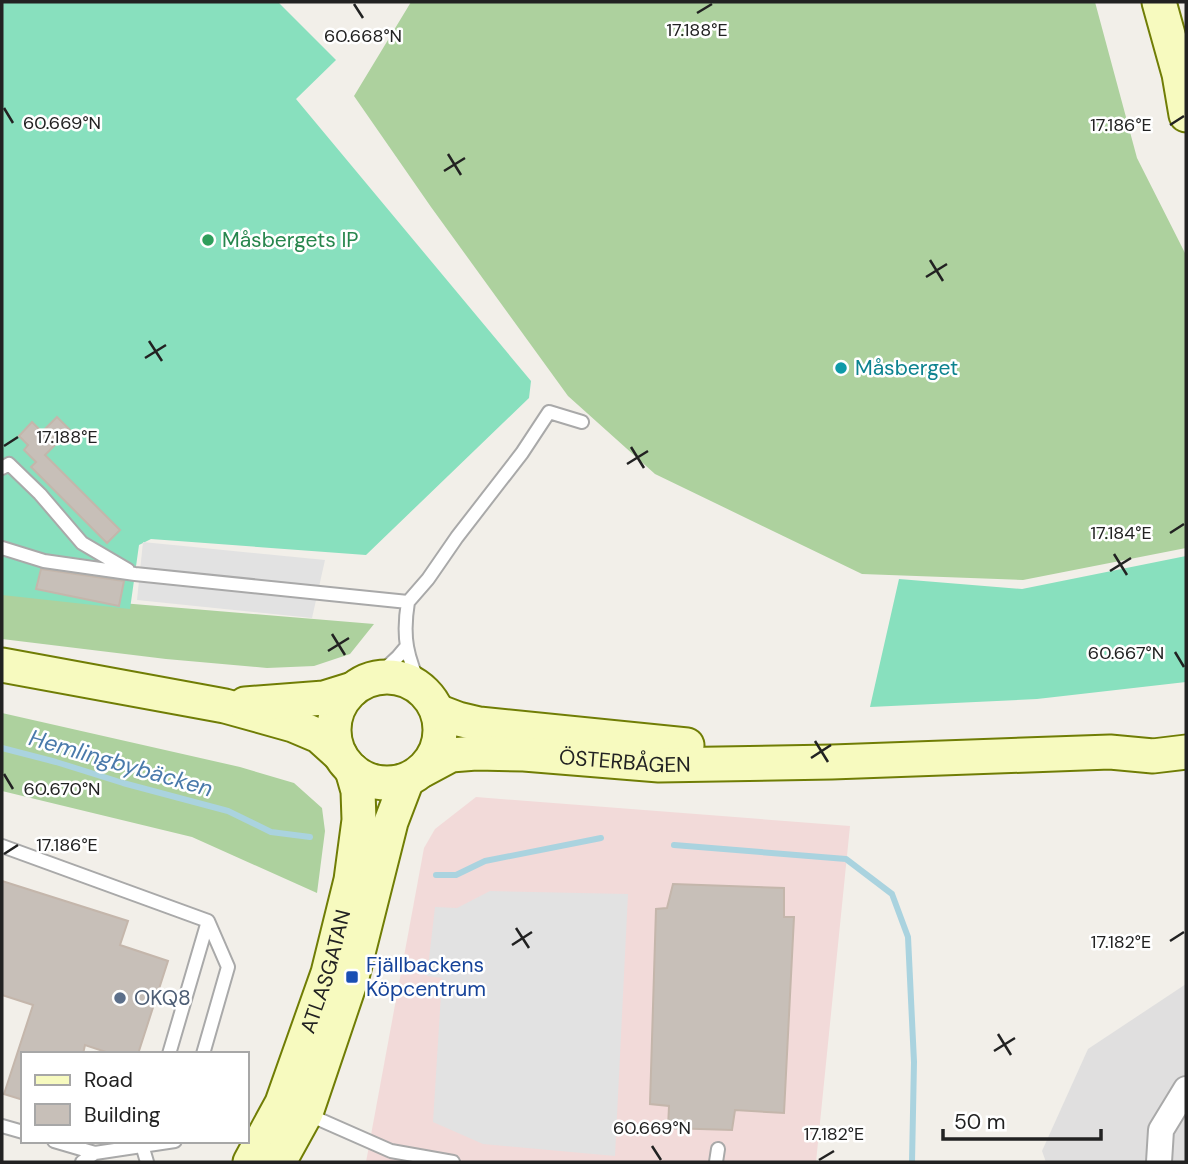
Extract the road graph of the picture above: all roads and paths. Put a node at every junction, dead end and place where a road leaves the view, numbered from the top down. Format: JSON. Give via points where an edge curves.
{"nodes":[{"id":1,"x":1159,"y":2,"type":"edge"},
{"id":2,"x":1183,"y":80,"type":"edge"},
{"id":3,"x":1186,"y":115,"type":"edge"},
{"id":4,"x":582,"y":422,"type":"dead end"},
{"id":5,"x":2,"y":468,"type":"edge"},
{"id":6,"x":2,"y":548,"type":"edge"},
{"id":7,"x":135,"y":574,"type":"junction"},
{"id":8,"x":408,"y":602,"type":"junction"},
{"id":9,"x":406,"y":647,"type":"junction"},
{"id":10,"x":2,"y":664,"type":"edge"},
{"id":11,"x":360,"y":685,"type":"junction"},
{"id":12,"x":430,"y":700,"type":"junction"},
{"id":13,"x":225,"y":706,"type":"junction"},
{"id":14,"x":1186,"y":736,"type":"edge"},
{"id":15,"x":1110,"y":752,"type":"junction"},
{"id":16,"x":1186,"y":752,"type":"edge"},
{"id":17,"x":1153,"y":756,"type":"junction"},
{"id":18,"x":832,"y":762,"type":"junction"},
{"id":19,"x":346,"y":763,"type":"junction"},
{"id":20,"x":1186,"y":768,"type":"edge"},
{"id":21,"x":415,"y":775,"type":"junction"},
{"id":22,"x":2,"y":846,"type":"edge"},
{"id":23,"x":208,"y":921,"type":"junction"},
{"id":24,"x":170,"y":1052,"type":"edge"},
{"id":25,"x":204,"y":1052,"type":"edge"},
{"id":26,"x":1186,"y":1089,"type":"edge"},
{"id":27,"x":294,"y":1108,"type":"junction"},
{"id":28,"x":2,"y":1126,"type":"edge"},
{"id":29,"x":21,"y":1131,"type":"edge"},
{"id":30,"x":61,"y":1143,"type":"edge"},
{"id":31,"x":142,"y":1143,"type":"edge"},
{"id":32,"x":391,"y":1151,"type":"junction"},
{"id":33,"x":95,"y":1153,"type":"junction"},
{"id":34,"x":445,"y":1161,"type":"edge"},
{"id":35,"x":82,"y":1162,"type":"edge"},
{"id":36,"x":146,"y":1162,"type":"edge"},
{"id":37,"x":250,"y":1162,"type":"edge"},
{"id":38,"x":279,"y":1162,"type":"edge"},
{"id":39,"x":401,"y":1162,"type":"edge"},
{"id":40,"x":1159,"y":1162,"type":"edge"}],
"edges":[{"from":1,"to":2,"type":"main road"},
{"from":2,"to":3,"type":"main road"},
{"from":4,"to":8,"type":"lane","via":[[549,412]]},
{"from":5,"to":7,"type":"lane","via":[[9,464],[82,543]]},
{"from":6,"to":7,"type":"lane","via":[[44,561]]},
{"from":7,"to":8,"type":"lane"},
{"from":8,"to":9,"type":"lane"},
{"from":9,"to":11,"type":"lane","via":[[388,667]]},
{"from":9,"to":12,"type":"lane"},
{"from":10,"to":13,"type":"main road"},
{"from":11,"to":12,"type":"main road","via":[[384,677],[400,678]]},
{"from":11,"to":13,"type":"main road","via":[[324,698]]},
{"from":11,"to":19,"type":"main road","via":[[342,702],[336,718],[334,737]]},
{"from":12,"to":18,"type":"main road","name":"ÖSTERBÅGEN","via":[[458,719],[479,724]]},
{"from":12,"to":21,"type":"main road","via":[[440,735],[435,754]]},
{"from":13,"to":19,"type":"main road","via":[[311,732]]},
{"from":14,"to":15,"type":"main road","name":"ÖSTERBÅGEN"},
{"from":15,"to":17,"type":"main road","name":"ÖSTERBÅGEN"},
{"from":15,"to":18,"type":"main road","name":"ÖSTERBÅGEN"},
{"from":16,"to":17,"type":"main road","name":"ÖSTERBÅGEN"},
{"from":17,"to":20,"type":"main road"},
{"from":18,"to":21,"type":"main road","name":"ÖSTERBÅGEN","via":[[659,765],[476,753],[452,755]]},
{"from":19,"to":21,"type":"main road","via":[[369,780],[388,784]]},
{"from":19,"to":27,"type":"main road","name":"ATLASGATAN","via":[[358,791],[351,880]]},
{"from":21,"to":27,"type":"main road","name":"ATLASGATAN","via":[[391,822],[356,965]]},
{"from":22,"to":23,"type":"lane"},
{"from":23,"to":24,"type":"lane"},
{"from":23,"to":25,"type":"lane","via":[[228,967]]},
{"from":26,"to":40,"type":"street","via":[[1161,1130]]},
{"from":27,"to":32,"type":"lane"},
{"from":27,"to":37,"type":"main road","name":"ATLASGATAN"},
{"from":27,"to":38,"type":"main road","name":"ATLASGATAN"},
{"from":28,"to":29,"type":"lane"},
{"from":30,"to":33,"type":"lane"},
{"from":31,"to":33,"type":"lane"},
{"from":31,"to":36,"type":"lane"},
{"from":32,"to":34,"type":"lane"},
{"from":32,"to":39,"type":"lane"},
{"from":33,"to":35,"type":"lane"}]}
